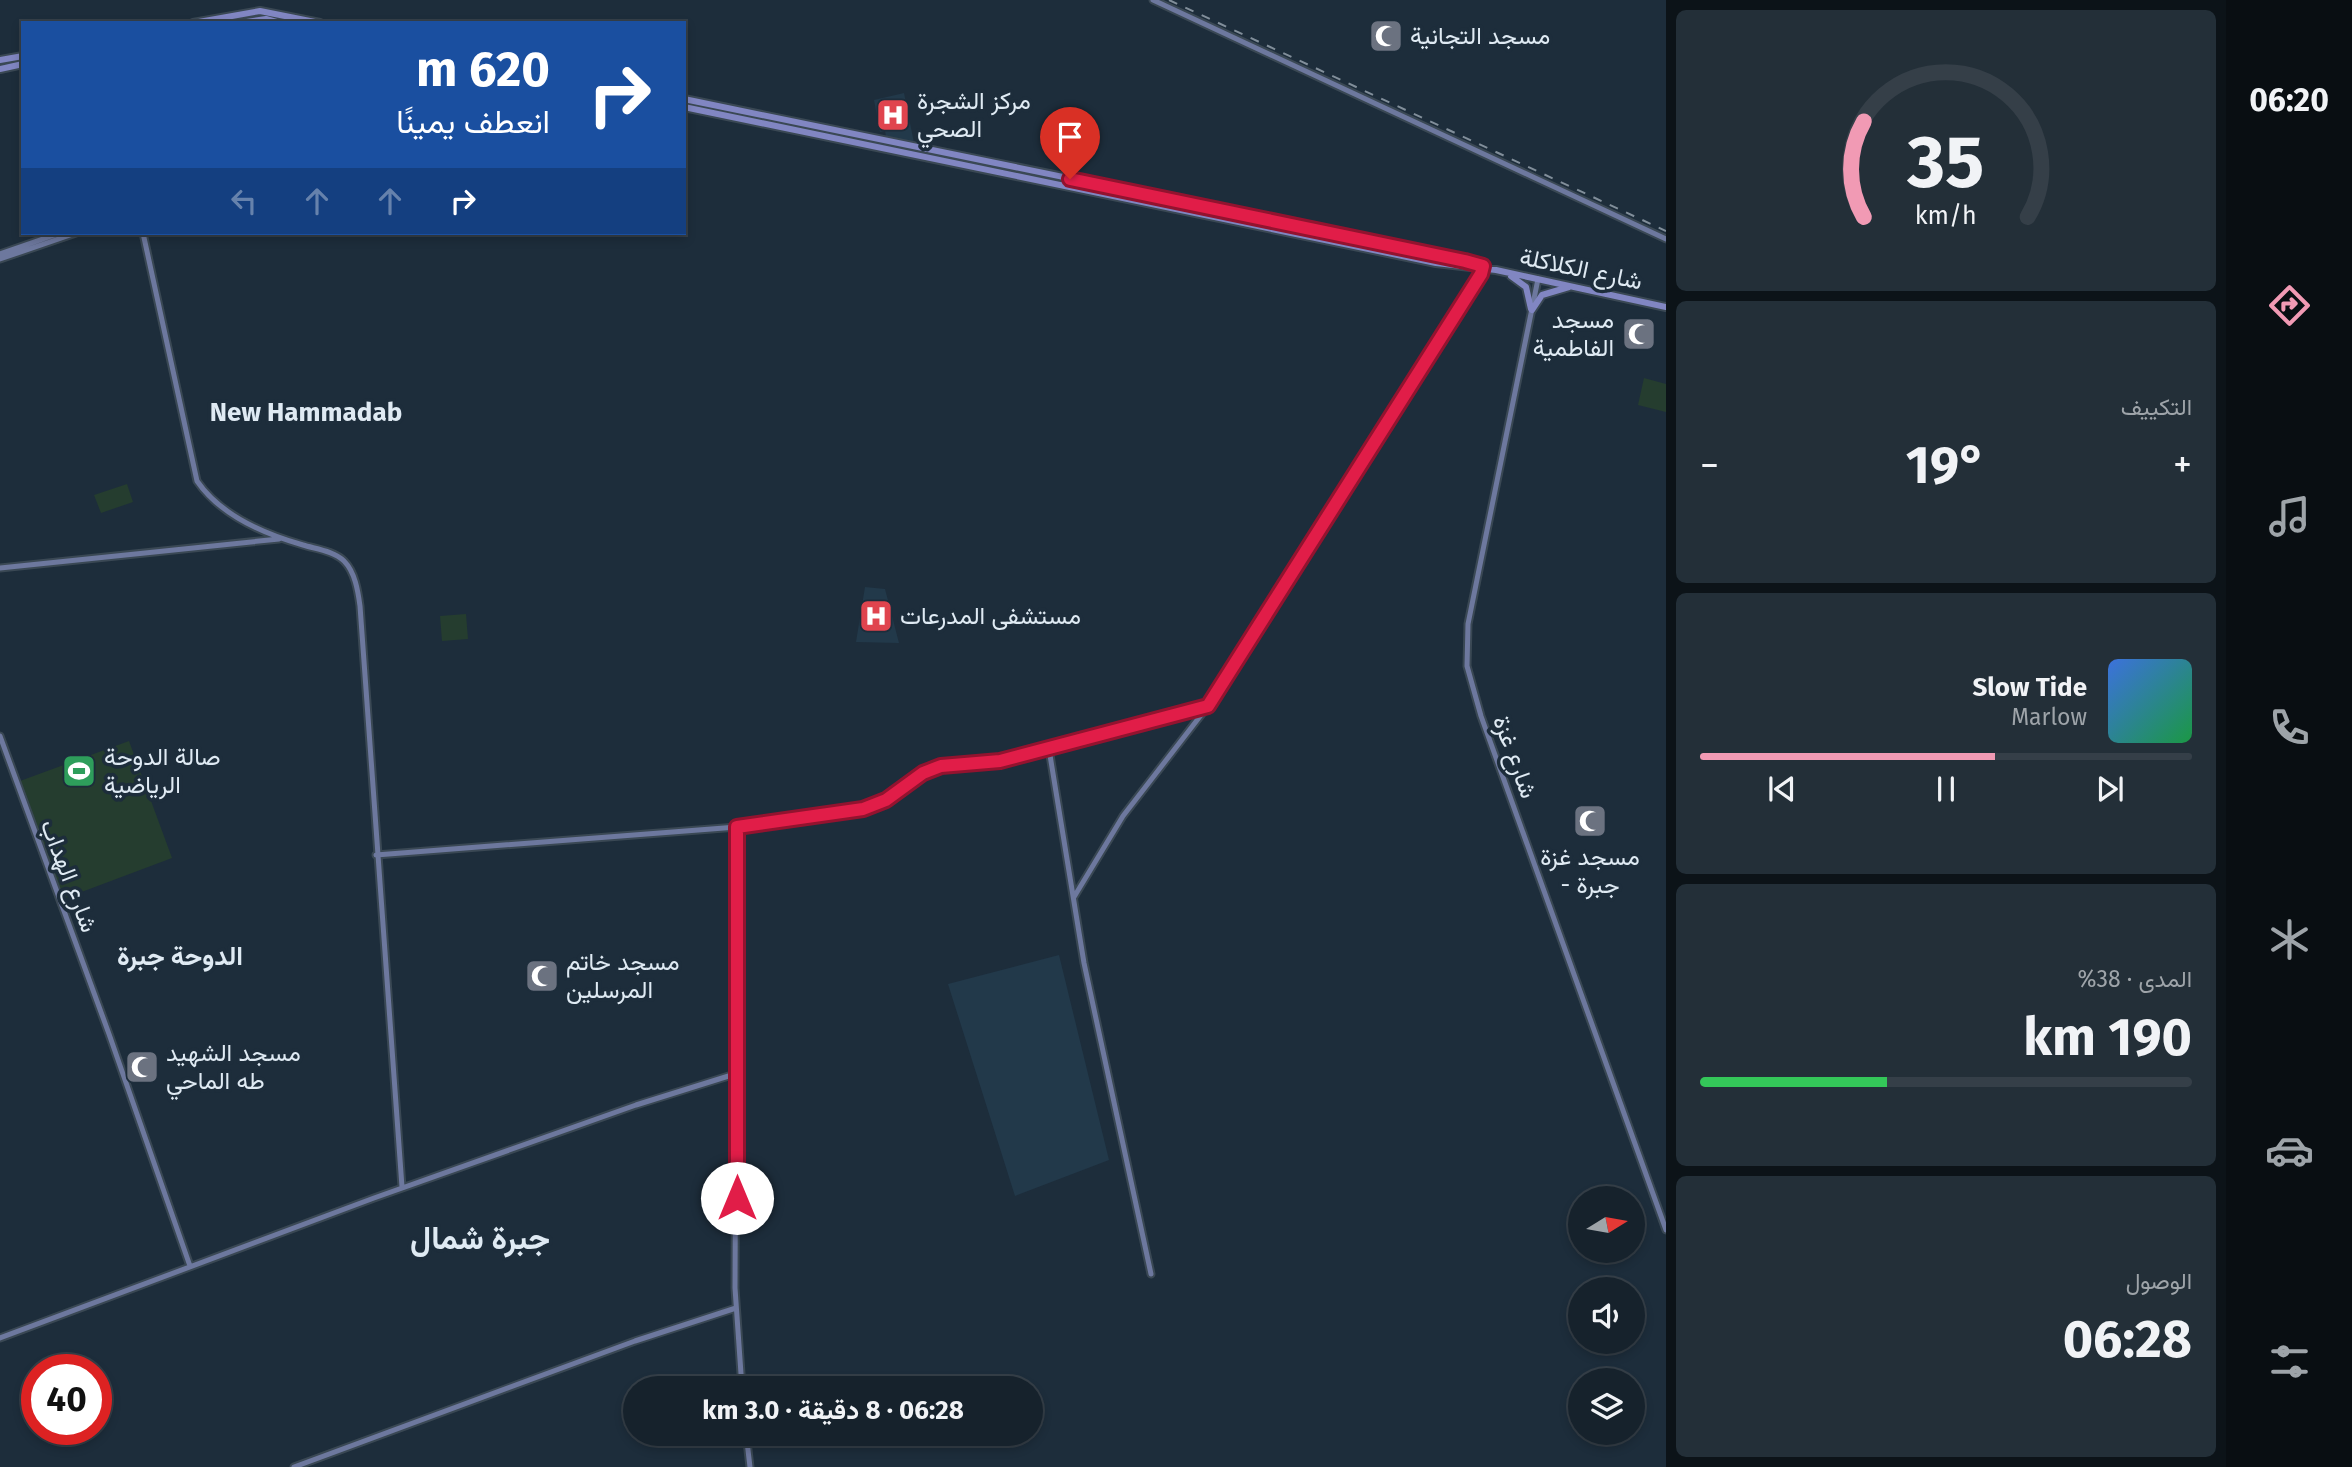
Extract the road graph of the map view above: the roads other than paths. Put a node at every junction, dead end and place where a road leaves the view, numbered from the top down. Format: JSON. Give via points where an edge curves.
{"nodes":[{"id":1,"x":1153,"y":0,"type":"edge"},
{"id":2,"x":204,"y":21,"type":"edge"},
{"id":3,"x":253,"y":21,"type":"edge"},
{"id":4,"x":273,"y":21,"type":"edge"},
{"id":5,"x":310,"y":21,"type":"edge"},
{"id":6,"x":21,"y":56,"type":"edge"},
{"id":7,"x":0,"y":60,"type":"edge"},
{"id":8,"x":21,"y":64,"type":"edge"},
{"id":9,"x":0,"y":69,"type":"edge"},
{"id":10,"x":686,"y":99,"type":"edge"},
{"id":11,"x":686,"y":107,"type":"edge"},
{"id":12,"x":55,"y":235,"type":"edge"},
{"id":13,"x":69,"y":235,"type":"edge"},
{"id":14,"x":143,"y":235,"type":"edge"},
{"id":15,"x":1666,"y":239,"type":"edge"},
{"id":16,"x":0,"y":256,"type":"edge"},
{"id":17,"x":1484,"y":268,"type":"junction"},
{"id":18,"x":1506,"y":273,"type":"junction"},
{"id":19,"x":1538,"y":279,"type":"junction"},
{"id":20,"x":1573,"y":287,"type":"junction"},
{"id":21,"x":1666,"y":307,"type":"edge"},
{"id":22,"x":1532,"y":310,"type":"junction"},
{"id":23,"x":282,"y":539,"type":"junction"},
{"id":24,"x":0,"y":568,"type":"edge"},
{"id":25,"x":1208,"y":706,"type":"junction"},
{"id":26,"x":0,"y":736,"type":"edge"},
{"id":27,"x":1049,"y":749,"type":"junction"},
{"id":28,"x":737,"y":827,"type":"junction"},
{"id":29,"x":376,"y":855,"type":"junction"},
{"id":30,"x":1074,"y":897,"type":"junction"},
{"id":31,"x":735,"y":1074,"type":"junction"},
{"id":32,"x":402,"y":1187,"type":"junction"},
{"id":33,"x":1666,"y":1230,"type":"edge"},
{"id":34,"x":190,"y":1266,"type":"junction"},
{"id":35,"x":1151,"y":1273,"type":"dead end"},
{"id":36,"x":736,"y":1308,"type":"junction"},
{"id":37,"x":0,"y":1338,"type":"edge"},
{"id":38,"x":741,"y":1376,"type":"edge"},
{"id":39,"x":748,"y":1446,"type":"edge"},
{"id":40,"x":294,"y":1467,"type":"edge"},
{"id":41,"x":750,"y":1467,"type":"edge"}],
"edges":[{"from":1,"to":15,"type":"street"},
{"from":2,"to":5,"type":"main road","via":[[260,11]]},
{"from":3,"to":4,"type":"main road"},
{"from":6,"to":7,"type":"main road"},
{"from":8,"to":9,"type":"main road"},
{"from":10,"to":17,"type":"main road"},
{"from":11,"to":17,"type":"main road","via":[[1436,263]]},
{"from":12,"to":16,"type":"street"},
{"from":13,"to":16,"type":"street"},
{"from":14,"to":23,"type":"street","via":[[197,481],[225,509]]},
{"from":17,"to":18,"type":"main road","name":"شارع الكلاكلة"},
{"from":17,"to":25,"type":"street"},
{"from":18,"to":19,"type":"main road","name":"شارع الكلاكلة"},
{"from":18,"to":22,"type":"main road","via":[[1526,287]]},
{"from":19,"to":20,"type":"main road","name":"شارع الكلاكلة"},
{"from":19,"to":22,"type":"street","name":"شارع غزة"},
{"from":20,"to":21,"type":"main road","name":"شارع الكلاكلة"},
{"from":20,"to":22,"type":"main road","via":[[1542,295]]},
{"from":22,"to":33,"type":"street","name":"شارع غزة","via":[[1471,608],[1467,666]]},
{"from":23,"to":24,"type":"street"},
{"from":23,"to":29,"type":"street","via":[[339,557],[356,586]]},
{"from":25,"to":27,"type":"street"},
{"from":25,"to":30,"type":"street","via":[[1123,816]]},
{"from":26,"to":34,"type":"street","name":"شارع الهداب"},
{"from":27,"to":28,"type":"street","via":[[1000,761],[932,769],[886,800],[863,809]]},
{"from":27,"to":30,"type":"street"},
{"from":28,"to":29,"type":"street"},
{"from":28,"to":31,"type":"street"},
{"from":29,"to":32,"type":"street"},
{"from":30,"to":35,"type":"street"},
{"from":31,"to":32,"type":"street"},
{"from":31,"to":36,"type":"street"},
{"from":32,"to":34,"type":"street"},
{"from":34,"to":37,"type":"street"},
{"from":36,"to":38,"type":"street"},
{"from":36,"to":40,"type":"street","via":[[628,1343]]},
{"from":39,"to":41,"type":"street"}]}
